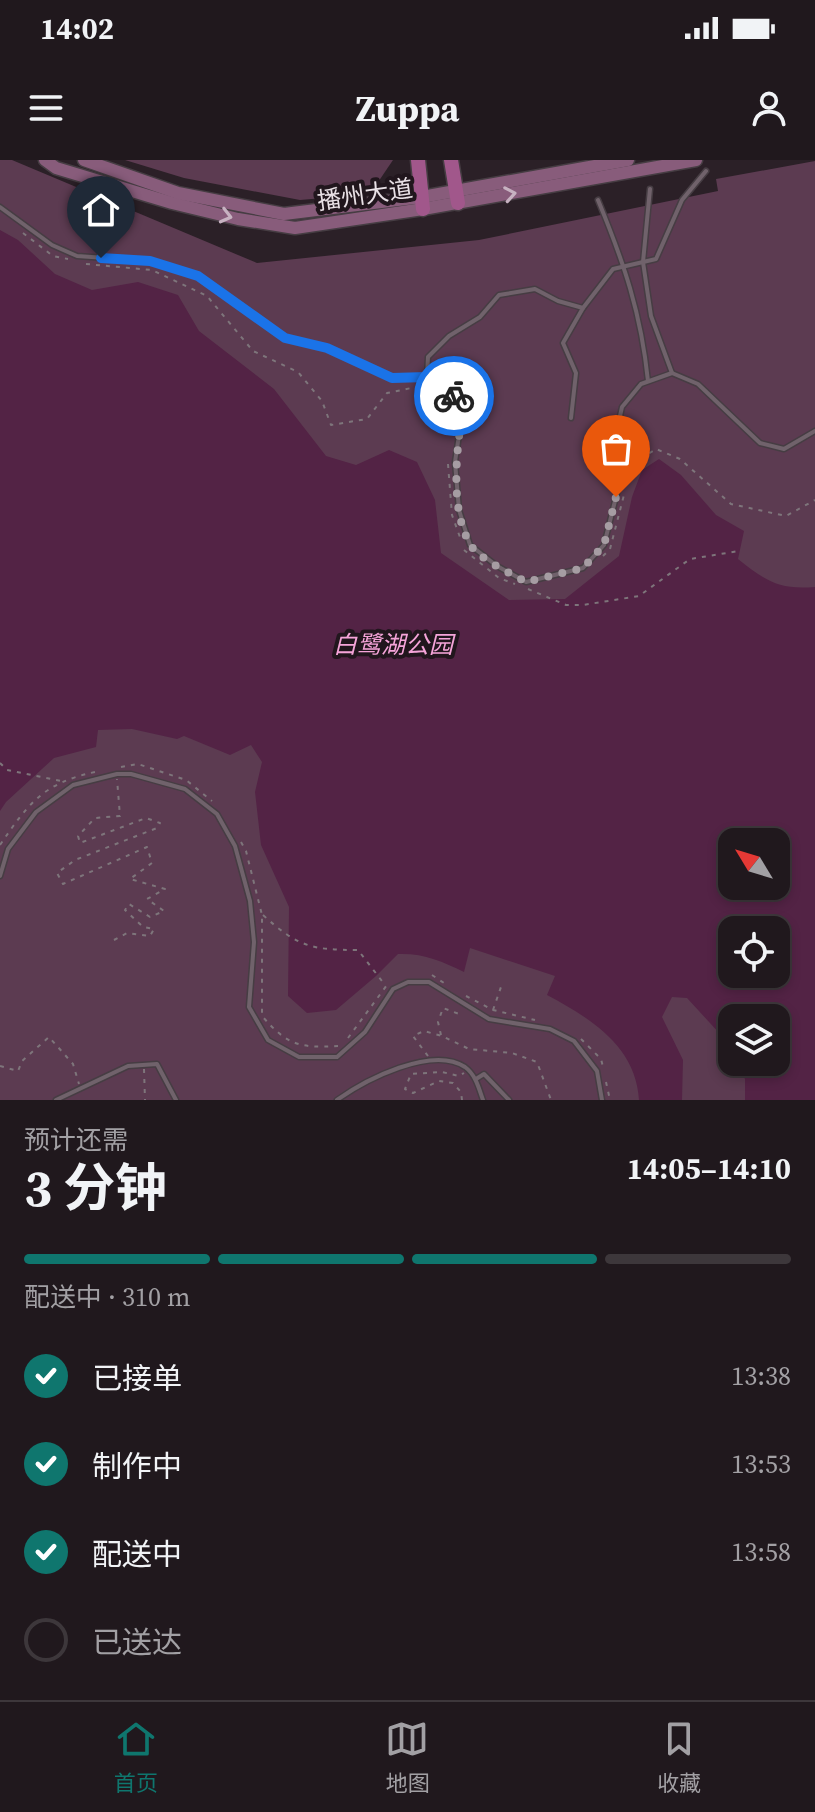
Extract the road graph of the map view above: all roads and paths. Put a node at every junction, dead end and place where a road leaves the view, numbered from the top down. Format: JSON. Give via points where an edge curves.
{"nodes":[{"id":1,"x":45,"y":160,"type":"edge"},
{"id":2,"x":84,"y":160,"type":"edge"},
{"id":3,"x":418,"y":160,"type":"edge"},
{"id":4,"x":451,"y":160,"type":"edge"},
{"id":5,"x":628,"y":160,"type":"edge"},
{"id":6,"x":696,"y":160,"type":"edge"},
{"id":7,"x":706,"y":171,"type":"dead end"},
{"id":8,"x":650,"y":189,"type":"dead end"},
{"id":9,"x":456,"y":197,"type":"junction"},
{"id":10,"x":598,"y":200,"type":"dead end"},
{"id":11,"x":423,"y":203,"type":"junction"},
{"id":12,"x":0,"y":207,"type":"edge"},
{"id":13,"x":21,"y":231,"type":"dead end"},
{"id":14,"x":643,"y":262,"type":"junction"},
{"id":15,"x":625,"y":266,"type":"junction"},
{"id":16,"x":583,"y":308,"type":"junction"},
{"id":17,"x":672,"y":373,"type":"junction"},
{"id":18,"x":427,"y":377,"type":"junction"},
{"id":19,"x":648,"y":381,"type":"junction"},
{"id":20,"x":432,"y":383,"type":"dead end"},
{"id":21,"x":571,"y":418,"type":"dead end"},
{"id":22,"x":815,"y":431,"type":"edge"},
{"id":23,"x":451,"y":454,"type":"dead end"},
{"id":24,"x":815,"y":500,"type":"edge"},
{"id":25,"x":739,"y":551,"type":"dead end"},
{"id":26,"x":603,"y":557,"type":"dead end"},
{"id":27,"x":542,"y":584,"type":"dead end"},
{"id":28,"x":527,"y":589,"type":"junction"},
{"id":29,"x":0,"y":763,"type":"edge"},
{"id":30,"x":112,"y":769,"type":"dead end"},
{"id":31,"x":99,"y":772,"type":"dead end"},
{"id":32,"x":117,"y":774,"type":"junction"},
{"id":33,"x":62,"y":782,"type":"junction"},
{"id":34,"x":211,"y":800,"type":"dead end"},
{"id":35,"x":238,"y":837,"type":"dead end"},
{"id":36,"x":0,"y":845,"type":"edge"},
{"id":37,"x":0,"y":876,"type":"edge"},
{"id":38,"x":262,"y":915,"type":"junction"},
{"id":39,"x":114,"y":940,"type":"dead end"},
{"id":40,"x":421,"y":976,"type":"dead end"},
{"id":41,"x":397,"y":981,"type":"dead end"},
{"id":42,"x":502,"y":984,"type":"dead end"},
{"id":43,"x":386,"y":985,"type":"junction"},
{"id":44,"x":452,"y":988,"type":"dead end"},
{"id":45,"x":462,"y":995,"type":"dead end"},
{"id":46,"x":464,"y":1004,"type":"junction"},
{"id":47,"x":493,"y":1010,"type":"junction"},
{"id":48,"x":489,"y":1019,"type":"junction"},
{"id":49,"x":540,"y":1021,"type":"dead end"},
{"id":50,"x":577,"y":1034,"type":"dead end"},
{"id":51,"x":442,"y":1036,"type":"junction"},
{"id":52,"x":431,"y":1059,"type":"junction"},
{"id":53,"x":143,"y":1065,"type":"junction"},
{"id":54,"x":0,"y":1066,"type":"edge"},
{"id":55,"x":468,"y":1070,"type":"junction"},
{"id":56,"x":476,"y":1079,"type":"junction"},
{"id":57,"x":80,"y":1090,"type":"junction"},
{"id":58,"x":56,"y":1100,"type":"edge"},
{"id":59,"x":145,"y":1100,"type":"edge"},
{"id":60,"x":176,"y":1100,"type":"edge"},
{"id":61,"x":337,"y":1100,"type":"edge"},
{"id":62,"x":462,"y":1100,"type":"edge"},
{"id":63,"x":483,"y":1100,"type":"edge"},
{"id":64,"x":509,"y":1100,"type":"edge"},
{"id":65,"x":551,"y":1100,"type":"edge"},
{"id":66,"x":602,"y":1100,"type":"edge"},
{"id":67,"x":610,"y":1100,"type":"edge"}],
"edges":[{"from":1,"to":11,"type":"main road","name":"播州大道","one_way":true,"via":[[56,168],[172,203],[295,228]]},
{"from":2,"to":11,"type":"main road","name":"播州大道","via":[[178,193],[284,214]]},
{"from":3,"to":11,"type":"main road"},
{"from":4,"to":9,"type":"main road"},
{"from":5,"to":9,"type":"main road","name":"播州大道"},
{"from":9,"to":6,"type":"main road","name":"播州大道","one_way":true},
{"from":7,"to":14,"type":"lane","via":[[682,200],[656,259]]},
{"from":8,"to":14,"type":"lane"},
{"from":9,"to":11,"type":"main road","name":"播州大道"},
{"from":10,"to":15,"type":"lane"},
{"from":12,"to":18,"type":"lane","via":[[52,245],[77,256],[150,261],[198,276],[285,338],[327,348],[392,378]]},
{"from":13,"to":20,"type":"path","via":[[53,256],[101,267],[152,270],[207,296],[253,351],[298,372],[322,401],[331,425],[367,419],[387,393]]},
{"from":14,"to":15,"type":"lane"},
{"from":14,"to":17,"type":"lane","via":[[651,316]]},
{"from":15,"to":16,"type":"lane","via":[[613,269]]},
{"from":15,"to":19,"type":"lane","via":[[643,335]]},
{"from":16,"to":18,"type":"lane","via":[[535,289],[499,295],[480,317],[428,357]]},
{"from":16,"to":21,"type":"lane","via":[[563,343],[576,373]]},
{"from":17,"to":19,"type":"lane"},
{"from":17,"to":22,"type":"lane","via":[[698,384],[760,443],[784,449]]},
{"from":18,"to":19,"type":"lane","via":[[446,385],[463,408],[455,462],[459,510],[470,545],[526,582],[583,568],[604,545],[622,473],[616,434],[622,407]]},
{"from":23,"to":28,"type":"path","via":[[452,515],[465,553],[499,578]]},
{"from":24,"to":26,"type":"path","via":[[786,516],[731,504],[680,459],[656,449],[631,465],[610,549]]},
{"from":25,"to":28,"type":"path","via":[[690,559],[639,596],[566,605]]},
{"from":27,"to":28,"type":"path"},
{"from":29,"to":33,"type":"path","via":[[7,770]]},
{"from":30,"to":34,"type":"path","via":[[138,764],[186,780]]},
{"from":31,"to":33,"type":"path"},
{"from":32,"to":37,"type":"lane","via":[[73,785],[36,812],[8,849]]},
{"from":32,"to":39,"type":"path","via":[[120,816],[95,818],[78,836],[80,843],[146,818],[160,823],[157,828],[75,860],[57,873],[63,884],[147,847],[152,863],[130,879],[165,889],[147,899],[164,911],[150,917],[129,904],[125,910],[143,927],[154,929],[150,936],[127,933]]},
{"from":32,"to":46,"type":"lane","via":[[185,789],[217,814],[235,846],[250,901],[254,942],[249,1007],[268,1040],[299,1057],[337,1057],[365,1032],[393,989],[408,982],[429,982]]},
{"from":33,"to":36,"type":"path","via":[[27,805]]},
{"from":35,"to":38,"type":"path"},
{"from":38,"to":43,"type":"path","via":[[287,937],[324,950],[358,950]]},
{"from":38,"to":43,"type":"path","via":[[262,1016],[280,1036],[309,1047],[343,1046]]},
{"from":40,"to":44,"type":"path","via":[[433,975]]},
{"from":41,"to":43,"type":"path"},
{"from":42,"to":47,"type":"path"},
{"from":45,"to":47,"type":"path"},
{"from":46,"to":48,"type":"lane"},
{"from":46,"to":51,"type":"path","via":[[459,1014],[443,1008],[438,1022]]},
{"from":47,"to":48,"type":"path"},
{"from":47,"to":49,"type":"path"},
{"from":48,"to":66,"type":"lane","via":[[550,1029],[574,1041],[597,1071]]},
{"from":50,"to":67,"type":"path","via":[[601,1059]]},
{"from":51,"to":52,"type":"path","via":[[424,1031],[413,1036]]},
{"from":51,"to":65,"type":"path","via":[[469,1049],[512,1053],[537,1062]]},
{"from":52,"to":55,"type":"lane"},
{"from":52,"to":61,"type":"lane","via":[[386,1073]]},
{"from":53,"to":57,"type":"lane","via":[[128,1066]]},
{"from":53,"to":59,"type":"path"},
{"from":53,"to":60,"type":"lane","via":[[157,1064]]},
{"from":54,"to":57,"type":"path","via":[[18,1071],[49,1037],[73,1064]]},
{"from":55,"to":56,"type":"lane"},
{"from":55,"to":62,"type":"path","via":[[459,1076],[411,1074],[405,1089],[413,1093],[439,1081],[453,1083]]},
{"from":56,"to":63,"type":"lane"},
{"from":56,"to":64,"type":"lane","via":[[484,1074]]},
{"from":57,"to":58,"type":"lane"}]}
